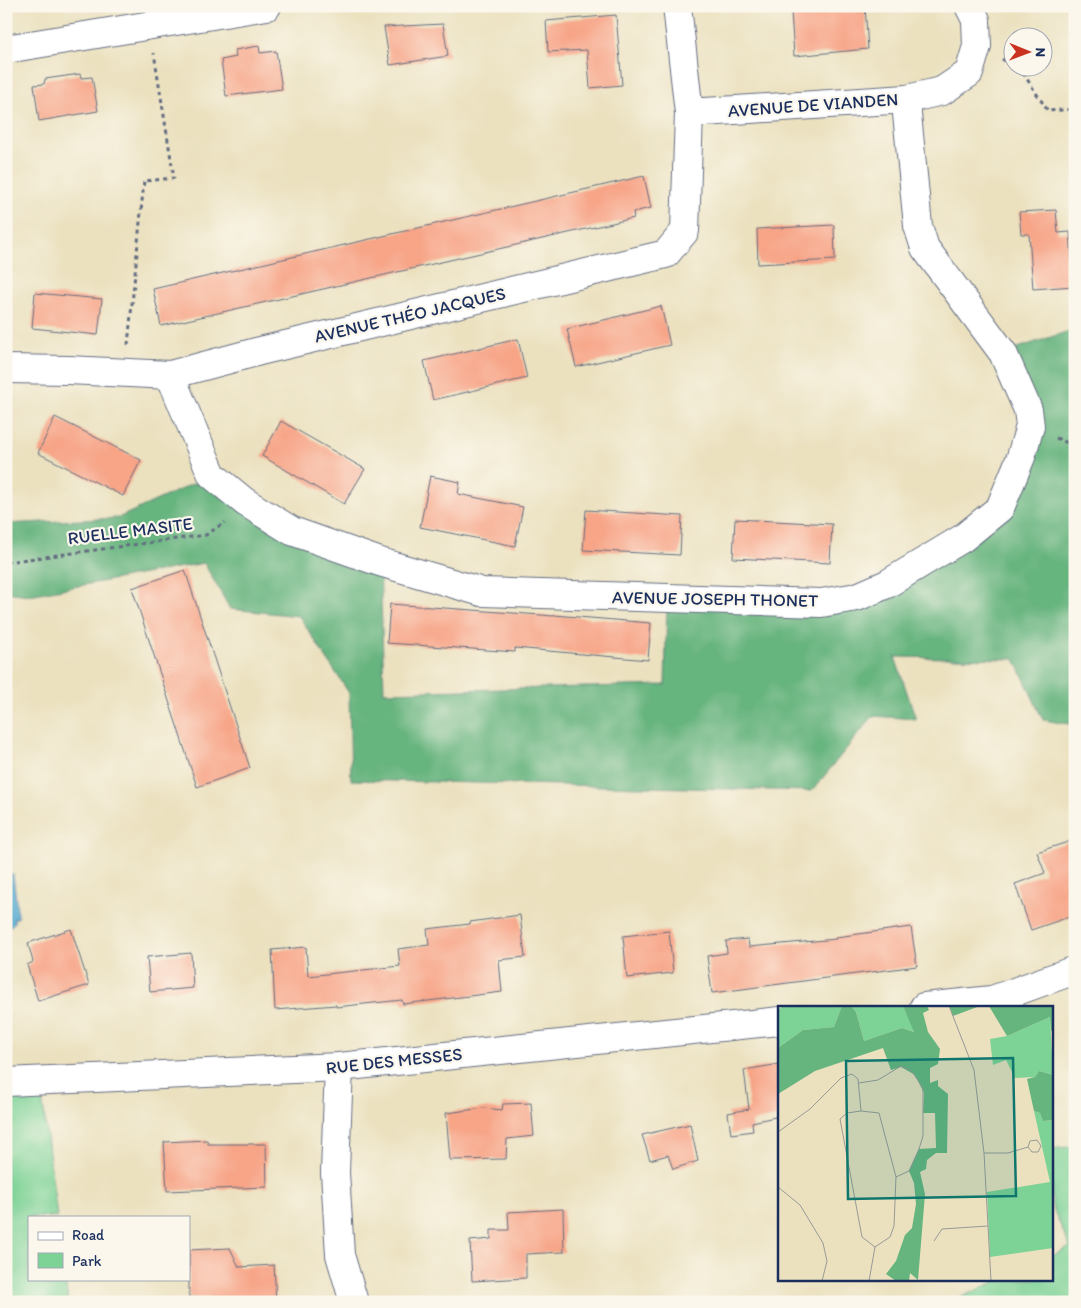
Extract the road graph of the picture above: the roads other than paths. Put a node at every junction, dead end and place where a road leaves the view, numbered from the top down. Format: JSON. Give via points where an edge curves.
{"nodes":[{"id":1,"x":267,"y":6,"type":"edge"},
{"id":2,"x":677,"y":6,"type":"edge"},
{"id":3,"x":969,"y":6,"type":"edge"},
{"id":4,"x":6,"y":49,"type":"edge"},
{"id":5,"x":907,"y":99,"type":"junction"},
{"id":6,"x":689,"y":113,"type":"junction"},
{"id":7,"x":6,"y":369,"type":"edge"},
{"id":8,"x":170,"y":375,"type":"junction"},
{"id":9,"x":1075,"y":970,"type":"edge"},
{"id":10,"x":934,"y":1006,"type":"edge"},
{"id":11,"x":778,"y":1021,"type":"edge"},
{"id":12,"x":339,"y":1068,"type":"junction"},
{"id":13,"x":6,"y":1082,"type":"edge"},
{"id":14,"x":354,"y":1302,"type":"edge"}],
"edges":[{"from":1,"to":4,"type":"street"},
{"from":2,"to":6,"type":"street"},
{"from":3,"to":5,"type":"street","name":"AVENUE DE VIANDEN","via":[[976,20],[977,46],[969,73],[942,91]]},
{"from":5,"to":6,"type":"street","name":"AVENUE DE VIANDEN"},
{"from":5,"to":8,"type":"street","name":"AVENUE JOSEPH THONET","via":[[918,226],[925,248],[1002,353],[1028,410],[1030,426],[1000,508],[964,538],[887,584],[857,597],[821,603],[482,592],[380,562],[292,531],[246,502],[212,475]]},
{"from":6,"to":8,"type":"street","name":"AVENUE THÉO JACQUES","via":[[685,231],[666,254]]},
{"from":7,"to":8,"type":"street","name":"AVENUE THÉO JACQUES"},
{"from":9,"to":10,"type":"street","via":[[992,1000]]},
{"from":11,"to":12,"type":"street","name":"RUE DES MESSES"},
{"from":12,"to":13,"type":"street","name":"RUE DES MESSES"},
{"from":12,"to":14,"type":"street","via":[[335,1172],[340,1255]]}]}
